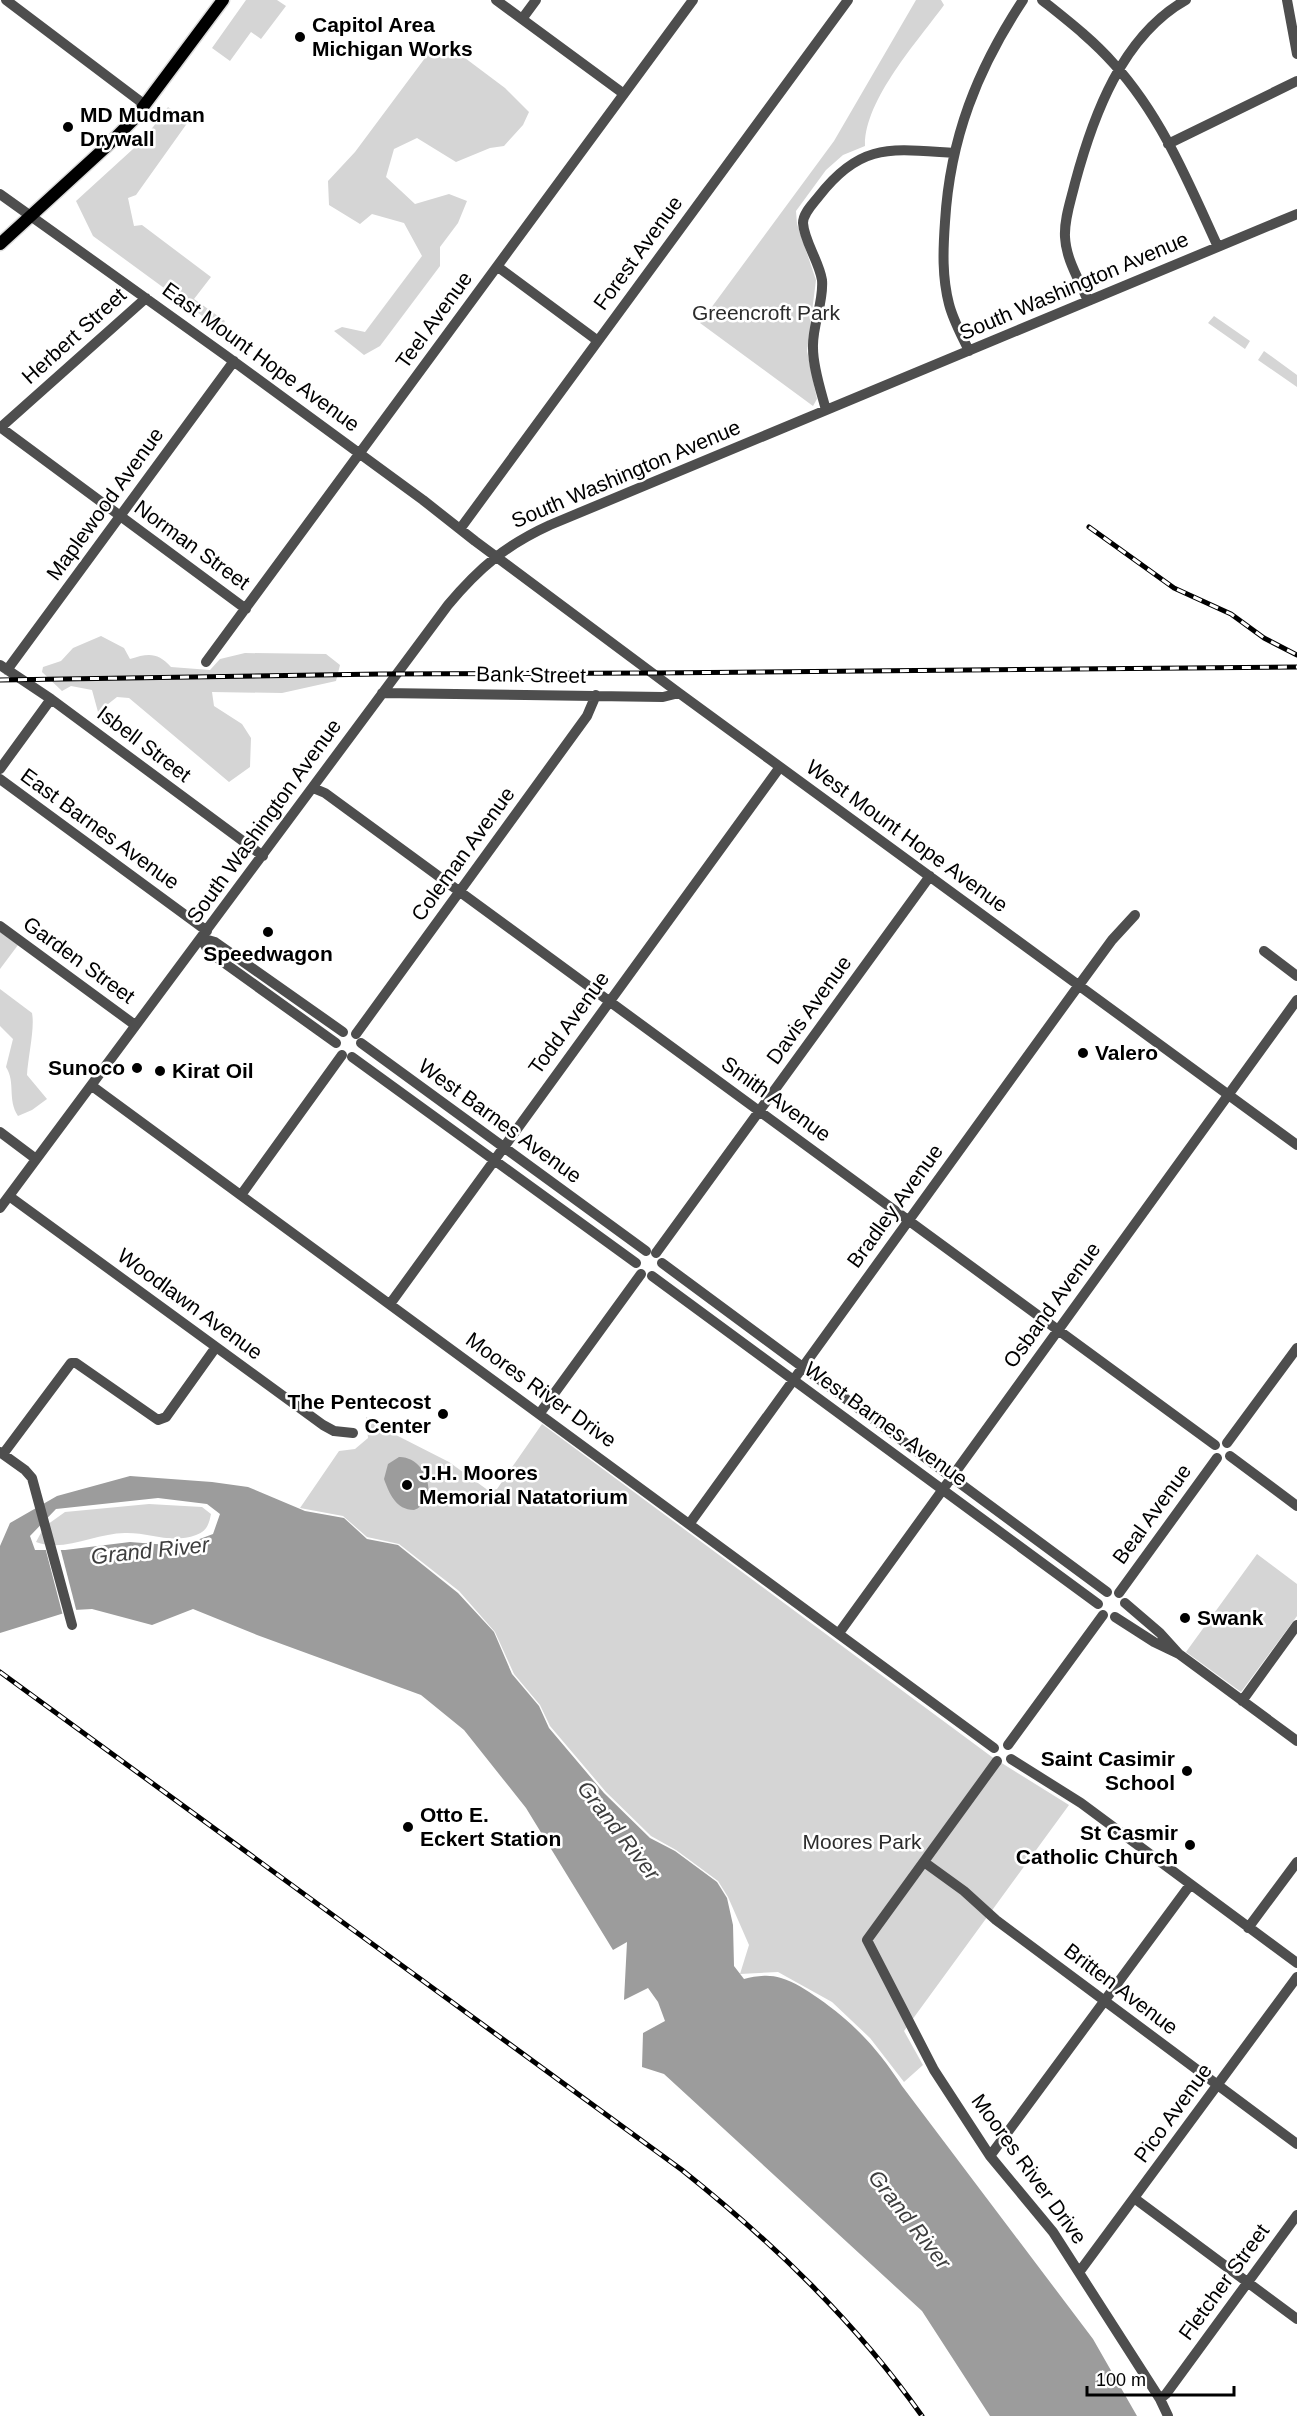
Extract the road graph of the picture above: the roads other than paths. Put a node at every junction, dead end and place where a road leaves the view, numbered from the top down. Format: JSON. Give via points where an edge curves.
{"nodes":[{"id":1,"x":6,"y":0,"type":"edge"},
{"id":2,"x":496,"y":0,"type":"edge"},
{"id":3,"x":536,"y":0,"type":"edge"},
{"id":4,"x":693,"y":0,"type":"edge"},
{"id":5,"x":848,"y":0,"type":"edge"},
{"id":6,"x":1023,"y":0,"type":"edge"},
{"id":7,"x":1042,"y":0,"type":"edge"},
{"id":8,"x":1186,"y":0,"type":"edge"},
{"id":9,"x":1287,"y":0,"type":"edge"},
{"id":10,"x":221,"y":1,"type":"edge"},
{"id":11,"x":522,"y":19,"type":"junction"},
{"id":12,"x":1297,"y":54,"type":"edge"},
{"id":13,"x":1120,"y":70,"type":"junction"},
{"id":14,"x":1297,"y":81,"type":"edge"},
{"id":15,"x":624,"y":94,"type":"junction"},
{"id":16,"x":145,"y":105,"type":"junction"},
{"id":17,"x":1168,"y":144,"type":"junction"},
{"id":18,"x":954,"y":153,"type":"junction"},
{"id":19,"x":0,"y":194,"type":"edge"},
{"id":20,"x":1297,"y":214,"type":"edge"},
{"id":21,"x":31,"y":215,"type":"junction"},
{"id":22,"x":0,"y":243,"type":"edge"},
{"id":23,"x":1218,"y":247,"type":"junction"},
{"id":24,"x":498,"y":267,"type":"junction"},
{"id":25,"x":146,"y":298,"type":"junction"},
{"id":26,"x":1088,"y":301,"type":"junction"},
{"id":27,"x":598,"y":341,"type":"junction"},
{"id":28,"x":969,"y":351,"type":"junction"},
{"id":29,"x":234,"y":361,"type":"junction"},
{"id":30,"x":826,"y":411,"type":"junction"},
{"id":31,"x":0,"y":427,"type":"edge"},
{"id":32,"x":360,"y":454,"type":"junction"},
{"id":33,"x":120,"y":516,"type":"junction"},
{"id":34,"x":460,"y":529,"type":"junction"},
{"id":35,"x":495,"y":556,"type":"junction"},
{"id":36,"x":246,"y":609,"type":"junction"},
{"id":37,"x":206,"y":662,"type":"dead end"},
{"id":38,"x":3,"y":668,"type":"edge"},
{"id":39,"x":382,"y":693,"type":"junction"},
{"id":40,"x":679,"y":693,"type":"junction"},
{"id":41,"x":596,"y":695,"type":"junction"},
{"id":42,"x":51,"y":699,"type":"junction"},
{"id":43,"x":780,"y":767,"type":"junction"},
{"id":44,"x":0,"y":769,"type":"edge"},
{"id":45,"x":0,"y":779,"type":"edge"},
{"id":46,"x":313,"y":788,"type":"junction"},
{"id":47,"x":263,"y":856,"type":"junction"},
{"id":48,"x":930,"y":876,"type":"junction"},
{"id":49,"x":460,"y":892,"type":"junction"},
{"id":50,"x":1135,"y":915,"type":"dead end"},
{"id":51,"x":0,"y":926,"type":"edge"},
{"id":52,"x":204,"y":935,"type":"junction"},
{"id":53,"x":1264,"y":951,"type":"dead end"},
{"id":54,"x":1297,"y":976,"type":"edge"},
{"id":55,"x":1079,"y":986,"type":"junction"},
{"id":56,"x":1297,"y":1000,"type":"edge"},
{"id":57,"x":610,"y":1001,"type":"junction"},
{"id":58,"x":135,"y":1025,"type":"junction"},
{"id":59,"x":343,"y":1032,"type":"junction"},
{"id":60,"x":359,"y":1038,"type":"junction"},
{"id":61,"x":336,"y":1043,"type":"junction"},
{"id":62,"x":347,"y":1056,"type":"junction"},
{"id":63,"x":92,"y":1086,"type":"junction"},
{"id":64,"x":1228,"y":1096,"type":"junction"},
{"id":65,"x":759,"y":1111,"type":"junction"},
{"id":66,"x":0,"y":1131,"type":"edge"},
{"id":67,"x":1297,"y":1145,"type":"edge"},
{"id":68,"x":504,"y":1147,"type":"junction"},
{"id":69,"x":36,"y":1159,"type":"junction"},
{"id":70,"x":494,"y":1160,"type":"junction"},
{"id":71,"x":241,"y":1195,"type":"junction"},
{"id":72,"x":9,"y":1196,"type":"junction"},
{"id":73,"x":0,"y":1208,"type":"edge"},
{"id":74,"x":909,"y":1221,"type":"junction"},
{"id":75,"x":651,"y":1252,"type":"junction"},
{"id":76,"x":636,"y":1263,"type":"junction"},
{"id":77,"x":662,"y":1263,"type":"junction"},
{"id":78,"x":646,"y":1275,"type":"junction"},
{"id":79,"x":390,"y":1304,"type":"junction"},
{"id":80,"x":1058,"y":1331,"type":"junction"},
{"id":81,"x":216,"y":1347,"type":"junction"},
{"id":82,"x":1297,"y":1348,"type":"edge"},
{"id":83,"x":802,"y":1367,"type":"junction"},
{"id":84,"x":793,"y":1380,"type":"junction"},
{"id":85,"x":540,"y":1413,"type":"junction"},
{"id":86,"x":353,"y":1433,"type":"dead end"},
{"id":87,"x":1227,"y":1443,"type":"junction"},
{"id":88,"x":1215,"y":1445,"type":"junction"},
{"id":89,"x":2,"y":1453,"type":"edge"},
{"id":90,"x":1230,"y":1456,"type":"junction"},
{"id":91,"x":1217,"y":1458,"type":"junction"},
{"id":92,"x":951,"y":1477,"type":"junction"},
{"id":93,"x":943,"y":1489,"type":"junction"},
{"id":94,"x":1297,"y":1506,"type":"edge"},
{"id":95,"x":690,"y":1523,"type":"junction"},
{"id":96,"x":1107,"y":1592,"type":"junction"},
{"id":97,"x":1122,"y":1598,"type":"junction"},
{"id":98,"x":1098,"y":1604,"type":"junction"},
{"id":99,"x":1103,"y":1615,"type":"junction"},
{"id":100,"x":1115,"y":1617,"type":"junction"},
{"id":101,"x":72,"y":1625,"type":"dead end"},
{"id":102,"x":1297,"y":1625,"type":"edge"},
{"id":103,"x":839,"y":1633,"type":"junction"},
{"id":104,"x":1179,"y":1654,"type":"junction"},
{"id":105,"x":1242,"y":1701,"type":"junction"},
{"id":106,"x":1297,"y":1741,"type":"edge"},
{"id":107,"x":1008,"y":1745,"type":"junction"},
{"id":108,"x":994,"y":1748,"type":"junction"},
{"id":109,"x":1011,"y":1759,"type":"junction"},
{"id":110,"x":997,"y":1761,"type":"junction"},
{"id":111,"x":924,"y":1862,"type":"junction"},
{"id":112,"x":1297,"y":1862,"type":"edge"},
{"id":113,"x":1190,"y":1885,"type":"junction"},
{"id":114,"x":1248,"y":1928,"type":"junction"},
{"id":115,"x":1297,"y":1963,"type":"edge"},
{"id":116,"x":1297,"y":1977,"type":"edge"},
{"id":117,"x":1104,"y":2001,"type":"junction"},
{"id":118,"x":1217,"y":2085,"type":"junction"},
{"id":119,"x":1297,"y":2144,"type":"edge"},
{"id":120,"x":990,"y":2156,"type":"junction"},
{"id":121,"x":1134,"y":2198,"type":"junction"},
{"id":122,"x":1297,"y":2215,"type":"edge"},
{"id":123,"x":1080,"y":2271,"type":"junction"},
{"id":124,"x":1248,"y":2282,"type":"junction"},
{"id":125,"x":1297,"y":2319,"type":"edge"},
{"id":126,"x":1160,"y":2399,"type":"junction"},
{"id":127,"x":1168,"y":2416,"type":"edge"}],
"edges":[{"from":1,"to":16,"type":"street"},
{"from":2,"to":11,"type":"street"},
{"from":3,"to":11,"type":"street"},
{"from":4,"to":15,"type":"street","name":"Teel Avenue"},
{"from":5,"to":27,"type":"street","name":"Forest Avenue"},
{"from":6,"to":18,"type":"street","via":[[978,78]]},
{"from":7,"to":13,"type":"street"},
{"from":8,"to":13,"type":"street","via":[[1139,40]]},
{"from":9,"to":12,"type":"street"},
{"from":10,"to":16,"type":"main road"},
{"from":11,"to":15,"type":"street"},
{"from":13,"to":17,"type":"street"},
{"from":13,"to":26,"type":"street","via":[[1097,113],[1067,217],[1069,257]]},
{"from":14,"to":17,"type":"street"},
{"from":15,"to":24,"type":"street","name":"Teel Avenue"},
{"from":16,"to":21,"type":"main road","via":[[118,136]]},
{"from":17,"to":23,"type":"street"},
{"from":18,"to":28,"type":"street","via":[[946,202],[944,277],[950,306]]},
{"from":18,"to":30,"type":"street","via":[[892,150],[862,157],[836,176],[807,212],[803,221],[805,232],[822,280],[813,348]]},
{"from":19,"to":21,"type":"street","name":"East Mount Hope Avenue"},
{"from":20,"to":23,"type":"street","name":"South Washington Avenue"},
{"from":21,"to":22,"type":"main road"},
{"from":21,"to":25,"type":"street","name":"East Mount Hope Avenue"},
{"from":23,"to":26,"type":"street","name":"South Washington Avenue"},
{"from":24,"to":27,"type":"street"},
{"from":24,"to":32,"type":"street","name":"Teel Avenue"},
{"from":25,"to":29,"type":"street","name":"East Mount Hope Avenue"},
{"from":25,"to":31,"type":"street","name":"Herbert Street"},
{"from":26,"to":28,"type":"street","name":"South Washington Avenue"},
{"from":27,"to":34,"type":"street","name":"Forest Avenue"},
{"from":28,"to":30,"type":"street","name":"South Washington Avenue"},
{"from":29,"to":32,"type":"street","name":"East Mount Hope Avenue"},
{"from":29,"to":33,"type":"street","name":"Maplewood Avenue"},
{"from":30,"to":35,"type":"street","name":"South Washington Avenue","via":[[540,529]]},
{"from":31,"to":33,"type":"street","name":"Norman Street"},
{"from":32,"to":34,"type":"street","name":"East Mount Hope Avenue"},
{"from":32,"to":36,"type":"street","name":"Teel Avenue"},
{"from":33,"to":36,"type":"street","name":"Norman Street"},
{"from":33,"to":38,"type":"street","name":"Maplewood Avenue"},
{"from":34,"to":35,"type":"street","name":"East Mount Hope Avenue"},
{"from":35,"to":39,"type":"street","name":"South Washington Avenue","via":[[448,604]]},
{"from":35,"to":40,"type":"street","name":"West Mount Hope Avenue"},
{"from":36,"to":37,"type":"street","name":"Teel Avenue"},
{"from":38,"to":42,"type":"street","name":"Isbell Street"},
{"from":39,"to":41,"type":"street","name":"Bank Street"},
{"from":39,"to":46,"type":"street","name":"South Washington Avenue"},
{"from":40,"to":41,"type":"street","name":"Bank Street","via":[[663,697]]},
{"from":40,"to":43,"type":"street","name":"West Mount Hope Avenue"},
{"from":41,"to":49,"type":"street","name":"Coleman Avenue","via":[[587,716]]},
{"from":42,"to":44,"type":"street"},
{"from":42,"to":47,"type":"street","name":"Isbell Street"},
{"from":43,"to":48,"type":"street","name":"West Mount Hope Avenue"},
{"from":43,"to":57,"type":"street","name":"Todd Avenue"},
{"from":45,"to":52,"type":"street","name":"East Barnes Avenue"},
{"from":46,"to":47,"type":"street","name":"South Washington Avenue"},
{"from":46,"to":49,"type":"street","name":"Smith Avenue"},
{"from":47,"to":52,"type":"street","name":"South Washington Avenue"},
{"from":48,"to":55,"type":"street","name":"West Mount Hope Avenue"},
{"from":48,"to":65,"type":"street","name":"Davis Avenue"},
{"from":49,"to":57,"type":"street","name":"Smith Avenue"},
{"from":49,"to":60,"type":"street","name":"Coleman Avenue"},
{"from":50,"to":55,"type":"street","name":"Bradley Avenue"},
{"from":51,"to":58,"type":"street","name":"Garden Street"},
{"from":52,"to":58,"type":"street","name":"South Washington Avenue"},
{"from":52,"to":59,"type":"street"},
{"from":52,"to":61,"type":"street","via":[[209,952]]},
{"from":53,"to":54,"type":"street"},
{"from":55,"to":64,"type":"street","name":"West Mount Hope Avenue"},
{"from":55,"to":74,"type":"street","name":"Bradley Avenue"},
{"from":56,"to":64,"type":"street","name":"Osband Avenue"},
{"from":57,"to":65,"type":"street","name":"Smith Avenue"},
{"from":57,"to":68,"type":"street","name":"Todd Avenue"},
{"from":58,"to":63,"type":"street","name":"South Washington Avenue"},
{"from":59,"to":60,"type":"street","via":[[350,1031]]},
{"from":59,"to":61,"type":"street"},
{"from":60,"to":62,"type":"street","via":[[359,1052]]},
{"from":60,"to":68,"type":"street","name":"West Barnes Avenue"},
{"from":61,"to":62,"type":"street","via":[[337,1050]]},
{"from":62,"to":70,"type":"street","name":"West Barnes Avenue"},
{"from":62,"to":71,"type":"street"},
{"from":63,"to":69,"type":"street","name":"South Washington Avenue"},
{"from":63,"to":71,"type":"street","name":"Moores River Drive"},
{"from":64,"to":67,"type":"street","name":"West Mount Hope Avenue"},
{"from":64,"to":80,"type":"street","name":"Osband Avenue"},
{"from":65,"to":74,"type":"street","name":"Smith Avenue"},
{"from":65,"to":75,"type":"street","name":"Davis Avenue"},
{"from":66,"to":69,"type":"street"},
{"from":68,"to":70,"type":"street","name":"Todd Avenue"},
{"from":68,"to":75,"type":"street","name":"West Barnes Avenue"},
{"from":69,"to":72,"type":"street","name":"South Washington Avenue"},
{"from":70,"to":76,"type":"street","name":"West Barnes Avenue"},
{"from":70,"to":79,"type":"street","name":"Todd Avenue"},
{"from":71,"to":79,"type":"street","name":"Moores River Drive"},
{"from":72,"to":73,"type":"street","name":"South Washington Avenue"},
{"from":72,"to":81,"type":"street","name":"Woodlawn Avenue"},
{"from":74,"to":80,"type":"street","name":"Smith Avenue"},
{"from":74,"to":83,"type":"street","name":"Bradley Avenue"},
{"from":75,"to":76,"type":"street","via":[[639,1256]]},
{"from":75,"to":77,"type":"street"},
{"from":76,"to":78,"type":"street"},
{"from":77,"to":78,"type":"street","via":[[660,1270]]},
{"from":77,"to":83,"type":"street","name":"West Barnes Avenue"},
{"from":78,"to":84,"type":"street","name":"West Barnes Avenue"},
{"from":78,"to":85,"type":"street"},
{"from":79,"to":85,"type":"street","name":"Moores River Drive"},
{"from":80,"to":88,"type":"street","name":"Smith Avenue"},
{"from":80,"to":92,"type":"street","name":"Osband Avenue"},
{"from":81,"to":86,"type":"street","name":"Woodlawn Avenue","via":[[323,1425]]},
{"from":81,"to":89,"type":"street","via":[[166,1417],[158,1420],[71,1363]]},
{"from":82,"to":87,"type":"street"},
{"from":83,"to":84,"type":"street","name":"Bradley Avenue"},
{"from":83,"to":92,"type":"street","name":"West Barnes Avenue"},
{"from":84,"to":93,"type":"street","name":"West Barnes Avenue"},
{"from":84,"to":95,"type":"street","name":"Bradley Avenue"},
{"from":85,"to":95,"type":"street","name":"Moores River Drive"},
{"from":87,"to":88,"type":"street"},
{"from":87,"to":90,"type":"street"},
{"from":88,"to":91,"type":"street"},
{"from":89,"to":101,"type":"street","via":[[25,1470],[35,1486]]},
{"from":90,"to":91,"type":"street"},
{"from":90,"to":94,"type":"street"},
{"from":91,"to":97,"type":"street","name":"Beal Avenue"},
{"from":92,"to":93,"type":"street","name":"Osband Avenue"},
{"from":92,"to":96,"type":"street","name":"West Barnes Avenue"},
{"from":93,"to":98,"type":"street","name":"West Barnes Avenue"},
{"from":93,"to":103,"type":"street","name":"Osband Avenue"},
{"from":95,"to":103,"type":"street","name":"Moores River Drive"},
{"from":96,"to":97,"type":"street"},
{"from":96,"to":98,"type":"street"},
{"from":97,"to":100,"type":"street","via":[[1121,1613]]},
{"from":97,"to":104,"type":"street"},
{"from":98,"to":99,"type":"street"},
{"from":99,"to":100,"type":"street"},
{"from":99,"to":107,"type":"street"},
{"from":100,"to":104,"type":"street"},
{"from":102,"to":105,"type":"street"},
{"from":103,"to":108,"type":"street","name":"Moores River Drive"},
{"from":104,"to":105,"type":"street"},
{"from":105,"to":106,"type":"street"},
{"from":107,"to":108,"type":"street","via":[[1002,1743]]},
{"from":107,"to":109,"type":"street","via":[[1013,1753]]},
{"from":108,"to":110,"type":"street"},
{"from":109,"to":110,"type":"street"},
{"from":109,"to":113,"type":"street","via":[[1081,1803]]},
{"from":110,"to":111,"type":"street"},
{"from":111,"to":117,"type":"street","name":"Britten Avenue"},
{"from":111,"to":120,"type":"street","name":"Moores River Drive","via":[[867,1940],[934,2070]]},
{"from":112,"to":114,"type":"street"},
{"from":113,"to":114,"type":"street"},
{"from":113,"to":117,"type":"street"},
{"from":114,"to":115,"type":"street"},
{"from":116,"to":118,"type":"street","name":"Pico Avenue"},
{"from":117,"to":118,"type":"street","name":"Britten Avenue"},
{"from":117,"to":120,"type":"street"},
{"from":118,"to":119,"type":"street","name":"Britten Avenue"},
{"from":118,"to":121,"type":"street","name":"Pico Avenue"},
{"from":120,"to":123,"type":"street","name":"Moores River Drive"},
{"from":121,"to":123,"type":"street","name":"Pico Avenue"},
{"from":121,"to":124,"type":"street"},
{"from":122,"to":124,"type":"street","name":"Fletcher Street"},
{"from":123,"to":126,"type":"street","name":"Moores River Drive"},
{"from":124,"to":125,"type":"street"},
{"from":124,"to":126,"type":"street","name":"Fletcher Street"},
{"from":126,"to":127,"type":"street","name":"Moores River Drive"}]}
